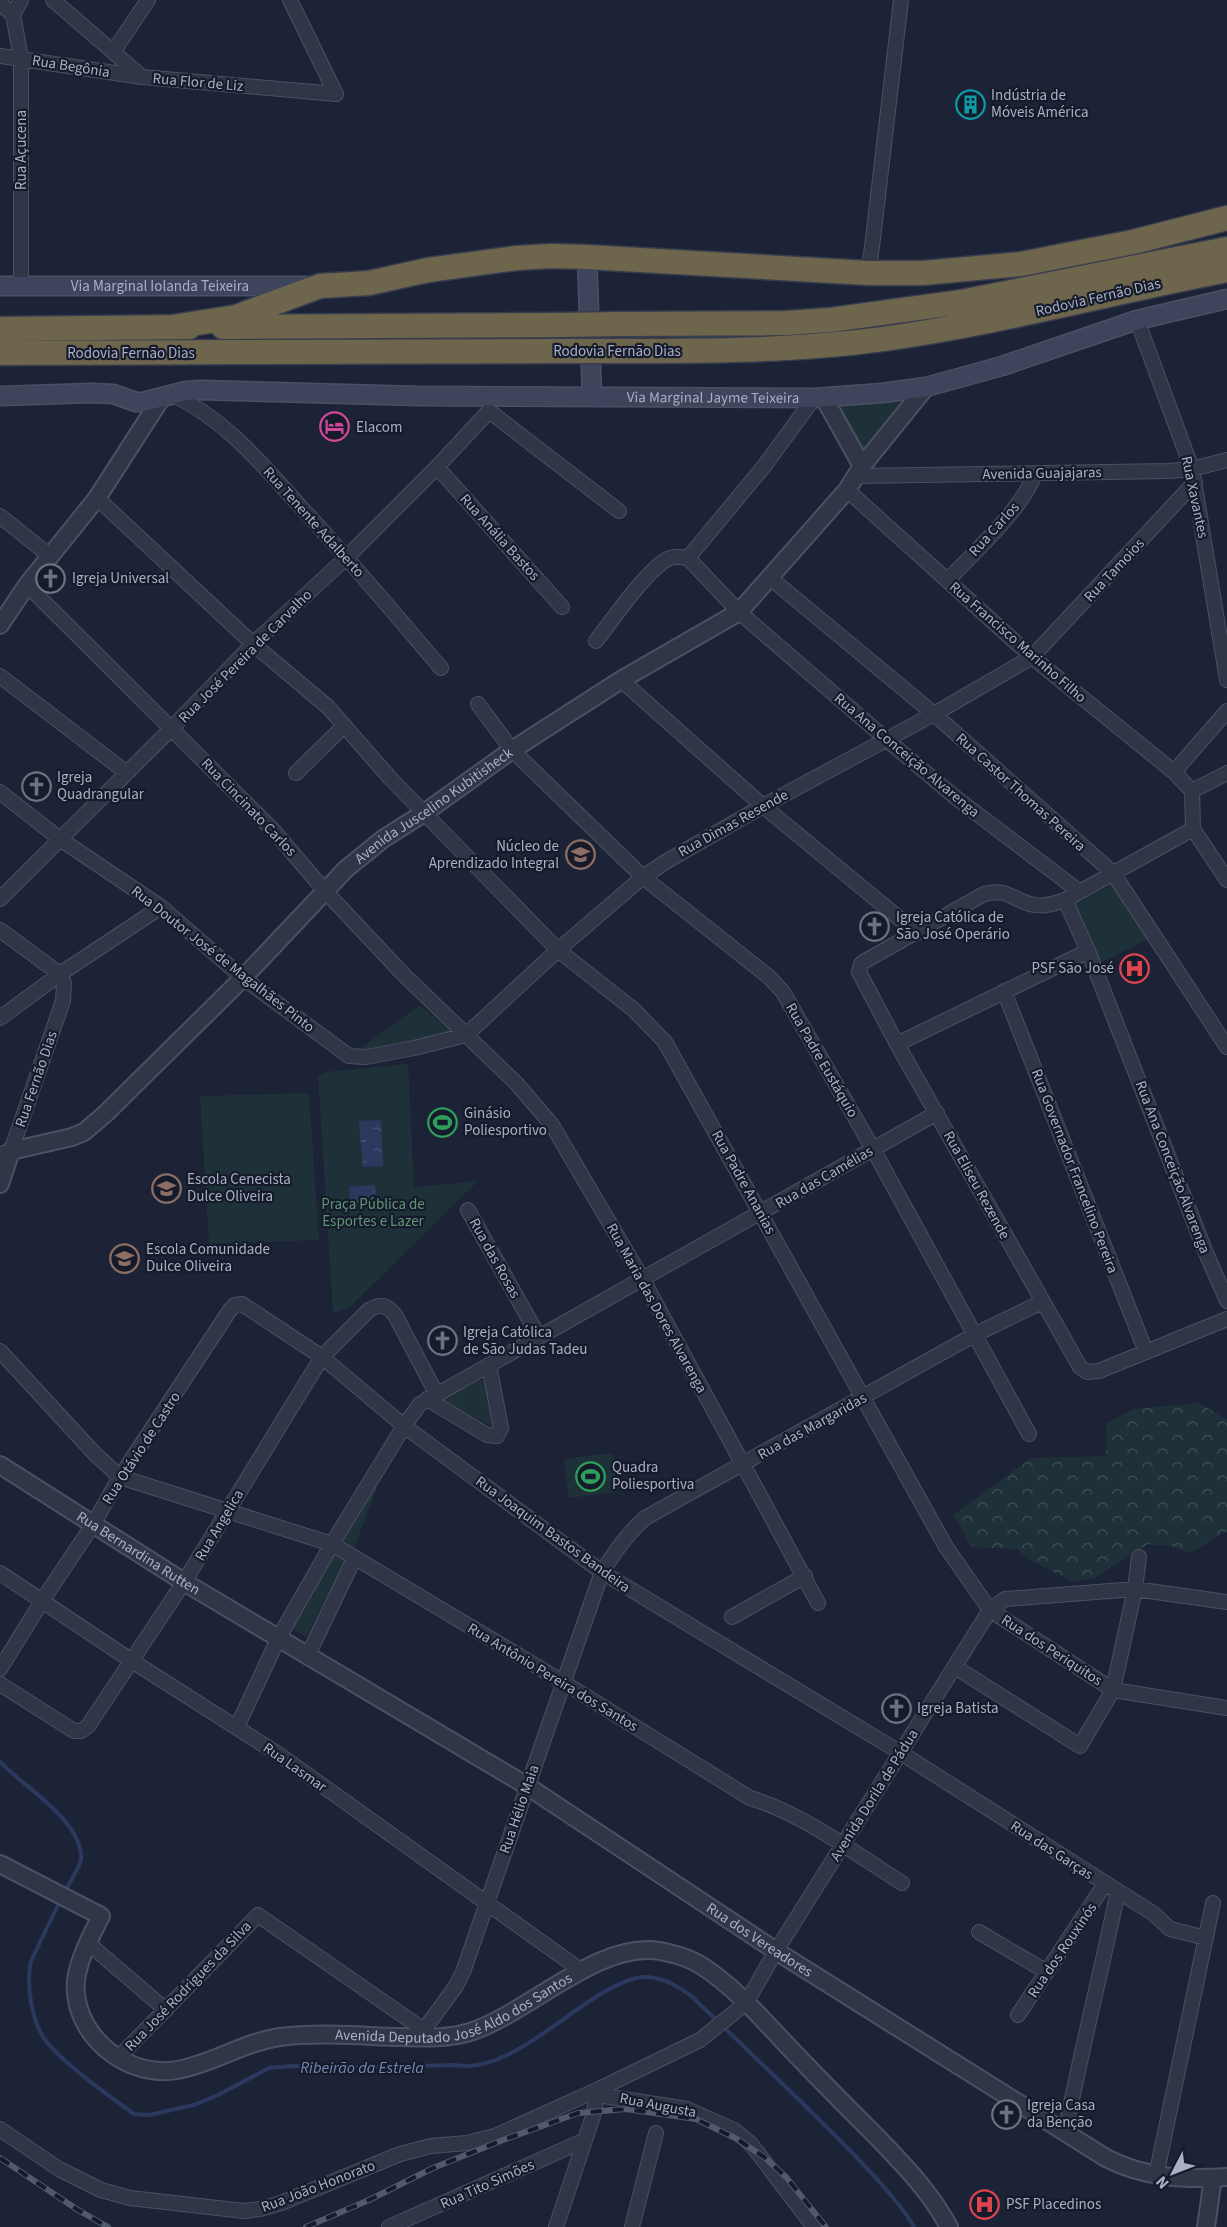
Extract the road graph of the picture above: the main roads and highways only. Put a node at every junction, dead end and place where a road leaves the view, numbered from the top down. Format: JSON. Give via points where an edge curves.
{"nodes":[{"id":1,"x":1227,"y":218,"type":"edge"},
{"id":2,"x":1227,"y":233,"type":"edge"},
{"id":3,"x":1133,"y":242,"type":"junction"},
{"id":4,"x":1227,"y":249,"type":"edge"},
{"id":5,"x":587,"y":257,"type":"junction"},
{"id":6,"x":1227,"y":270,"type":"edge"},
{"id":7,"x":0,"y":286,"type":"edge"},
{"id":8,"x":320,"y":286,"type":"junction"},
{"id":9,"x":1227,"y":300,"type":"edge"},
{"id":10,"x":172,"y":327,"type":"junction"},
{"id":11,"x":0,"y":329,"type":"edge"},
{"id":12,"x":0,"y":353,"type":"edge"},
{"id":13,"x":0,"y":396,"type":"edge"},
{"id":14,"x":592,"y":396,"type":"junction"}],
"edges":[{"from":1,"to":3,"type":"highway"},
{"from":2,"to":3,"type":"highway"},
{"from":3,"to":5,"type":"highway","via":[[1021,264],[923,273]]},
{"from":4,"to":10,"type":"highway","name":"Rodovia Fernão Dias","bridge":true,"via":[[961,302],[830,320]]},
{"from":5,"to":8,"type":"highway","via":[[517,258],[369,283]]},
{"from":5,"to":14,"type":"main road"},
{"from":6,"to":12,"type":"highway","name":"Rodovia Fernão Dias","bridge":true,"via":[[979,323],[790,349]]},
{"from":7,"to":8,"type":"main road","name":"Via Marginal Iolanda Teixeira"},
{"from":8,"to":10,"type":"highway","via":[[236,317]]},
{"from":9,"to":14,"type":"main road","name":"Via Marginal Jayme Teixeira","via":[[1137,320],[926,387],[819,398]]},
{"from":10,"to":11,"type":"highway","name":"Rodovia Fernão Dias"},
{"from":13,"to":14,"type":"main road","name":"Via Marginal Jayme Teixeira","via":[[92,393],[113,394],[136,402],[173,394]]}]}
